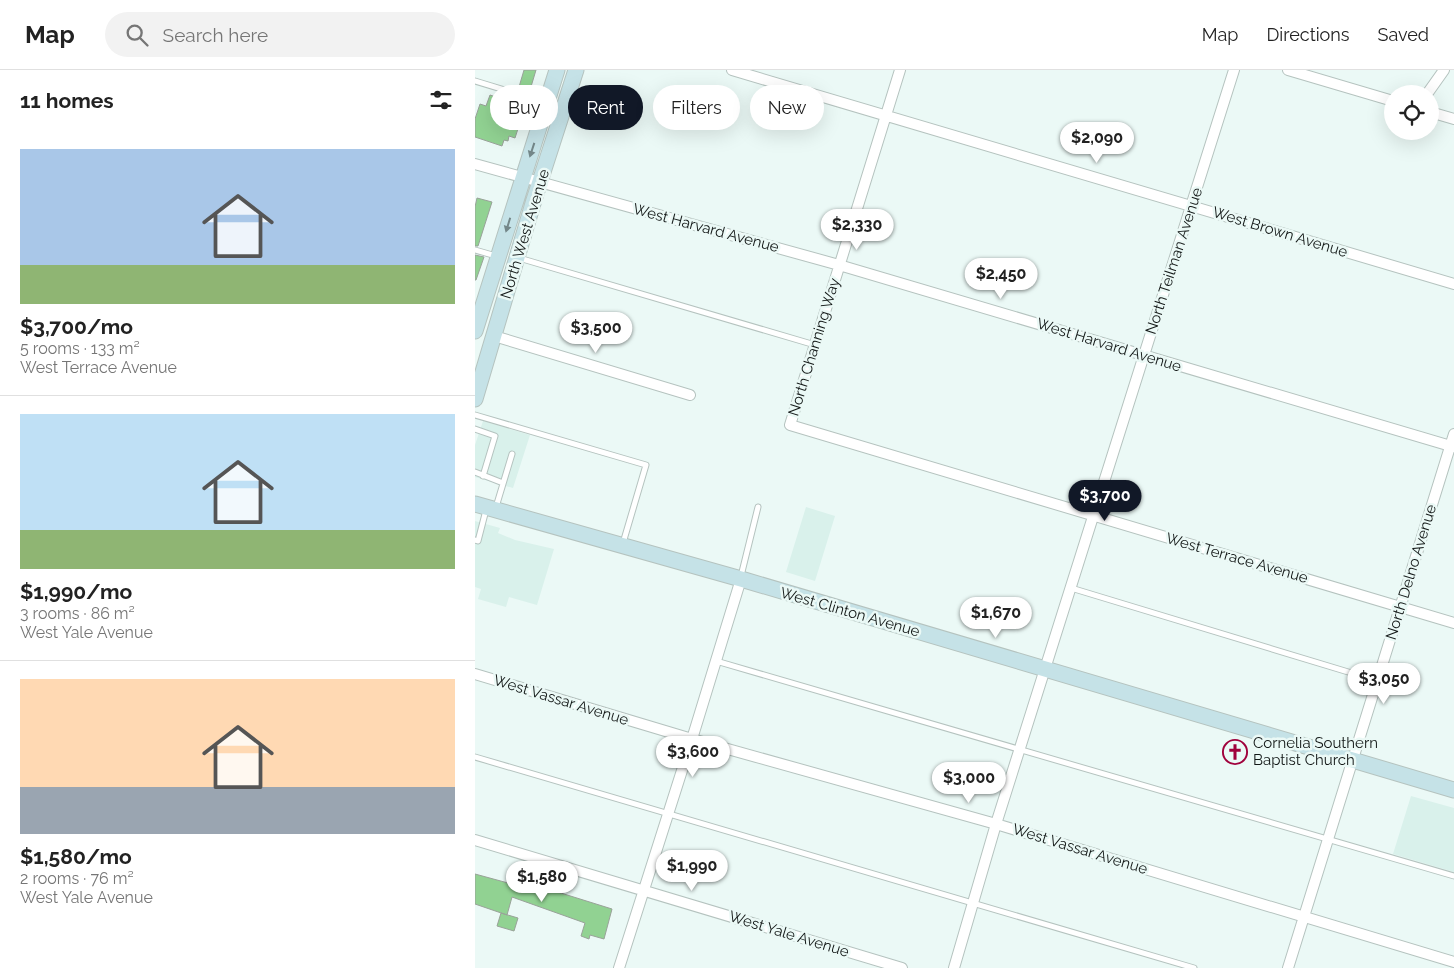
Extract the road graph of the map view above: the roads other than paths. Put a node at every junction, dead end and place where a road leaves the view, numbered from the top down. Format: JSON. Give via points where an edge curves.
{"nodes":[{"id":1,"x":557,"y":70,"type":"edge"},
{"id":2,"x":576,"y":70,"type":"edge"},
{"id":3,"x":732,"y":70,"type":"edge"},
{"id":4,"x":900,"y":70,"type":"edge"},
{"id":5,"x":1234,"y":70,"type":"edge"},
{"id":6,"x":1288,"y":70,"type":"edge"},
{"id":7,"x":1444,"y":70,"type":"edge"},
{"id":8,"x":475,"y":82,"type":"edge"},
{"id":9,"x":552,"y":85,"type":"edge"},
{"id":10,"x":1433,"y":85,"type":"edge"},
{"id":11,"x":490,"y":86,"type":"edge"},
{"id":12,"x":1384,"y":98,"type":"edge"},
{"id":13,"x":886,"y":115,"type":"junction"},
{"id":14,"x":1439,"y":115,"type":"edge"},
{"id":15,"x":1454,"y":119,"type":"edge"},
{"id":16,"x":538,"y":130,"type":"edge"},
{"id":17,"x":475,"y":164,"type":"edge"},
{"id":18,"x":523,"y":178,"type":"junction"},
{"id":19,"x":540,"y":183,"type":"junction"},
{"id":20,"x":1192,"y":205,"type":"junction"},
{"id":21,"x":475,"y":250,"type":"edge"},
{"id":22,"x":498,"y":257,"type":"junction"},
{"id":23,"x":518,"y":258,"type":"junction"},
{"id":24,"x":839,"y":265,"type":"junction"},
{"id":25,"x":1454,"y":284,"type":"edge"},
{"id":26,"x":475,"y":331,"type":"edge"},
{"id":27,"x":495,"y":336,"type":"junction"},
{"id":28,"x":815,"y":345,"type":"junction"},
{"id":29,"x":1144,"y":356,"type":"junction"},
{"id":30,"x":690,"y":395,"type":"dead end"},
{"id":31,"x":475,"y":399,"type":"edge"},
{"id":32,"x":475,"y":415,"type":"edge"},
{"id":33,"x":790,"y":424,"type":"joint"},
{"id":34,"x":475,"y":429,"type":"edge"},
{"id":35,"x":1454,"y":434,"type":"edge"},
{"id":36,"x":1452,"y":447,"type":"edge"},
{"id":37,"x":512,"y":454,"type":"dead end"},
{"id":38,"x":475,"y":472,"type":"edge"},
{"id":39,"x":483,"y":476,"type":"junction"},
{"id":40,"x":503,"y":483,"type":"junction"},
{"id":41,"x":486,"y":507,"type":"edge"},
{"id":42,"x":758,"y":507,"type":"dead end"},
{"id":43,"x":1094,"y":516,"type":"junction"},
{"id":44,"x":475,"y":540,"type":"edge"},
{"id":45,"x":622,"y":546,"type":"junction"},
{"id":46,"x":741,"y":579,"type":"junction"},
{"id":47,"x":1071,"y":588,"type":"junction"},
{"id":48,"x":1400,"y":607,"type":"junction"},
{"id":49,"x":1454,"y":623,"type":"edge"},
{"id":50,"x":716,"y":661,"type":"junction"},
{"id":51,"x":1046,"y":670,"type":"junction"},
{"id":52,"x":475,"y":674,"type":"edge"},
{"id":53,"x":1378,"y":681,"type":"junction"},
{"id":54,"x":692,"y":739,"type":"junction"},
{"id":55,"x":1020,"y":750,"type":"junction"},
{"id":56,"x":475,"y":757,"type":"edge"},
{"id":57,"x":1353,"y":760,"type":"junction"},
{"id":58,"x":1454,"y":790,"type":"edge"},
{"id":59,"x":669,"y":814,"type":"junction"},
{"id":60,"x":996,"y":824,"type":"junction"},
{"id":61,"x":1328,"y":839,"type":"junction"},
{"id":62,"x":475,"y":840,"type":"edge"},
{"id":63,"x":1454,"y":876,"type":"edge"},
{"id":64,"x":643,"y":890,"type":"junction"},
{"id":65,"x":973,"y":903,"type":"junction"},
{"id":66,"x":1304,"y":916,"type":"junction"},
{"id":67,"x":1454,"y":962,"type":"edge"},
{"id":68,"x":619,"y":968,"type":"edge"},
{"id":69,"x":902,"y":968,"type":"edge"},
{"id":70,"x":954,"y":968,"type":"edge"},
{"id":71,"x":1193,"y":968,"type":"edge"},
{"id":72,"x":1288,"y":968,"type":"edge"}],
"edges":[{"from":1,"to":9,"type":"main road","name":"North West Avenue"},
{"from":2,"to":19,"type":"main road","name":"North West Avenue"},
{"from":3,"to":13,"type":"street","name":"West Brown Avenue"},
{"from":4,"to":13,"type":"street","name":"North Channing Way"},
{"from":5,"to":20,"type":"street","name":"North Teilman Avenue"},
{"from":6,"to":12,"type":"street"},
{"from":7,"to":10,"type":"street"},
{"from":8,"to":11,"type":"lane"},
{"from":13,"to":20,"type":"street","name":"West Brown Avenue"},
{"from":13,"to":24,"type":"street","name":"North Channing Way"},
{"from":14,"to":15,"type":"street"},
{"from":16,"to":18,"type":"main road","name":"North West Avenue","one_way":true},
{"from":17,"to":18,"type":"street","name":"West Harvard Avenue"},
{"from":18,"to":19,"type":"street","name":"West Harvard Avenue"},
{"from":18,"to":22,"type":"main road","name":"North West Avenue","one_way":true},
{"from":19,"to":23,"type":"main road","name":"North West Avenue"},
{"from":19,"to":24,"type":"street","name":"West Harvard Avenue"},
{"from":20,"to":25,"type":"street","name":"West Brown Avenue"},
{"from":20,"to":29,"type":"street","name":"North Teilman Avenue"},
{"from":21,"to":22,"type":"lane"},
{"from":22,"to":26,"type":"main road","name":"North West Avenue"},
{"from":23,"to":27,"type":"main road","name":"North West Avenue"},
{"from":23,"to":28,"type":"lane"},
{"from":24,"to":28,"type":"street","name":"North Channing Way"},
{"from":24,"to":29,"type":"street","name":"West Harvard Avenue"},
{"from":27,"to":30,"type":"street"},
{"from":27,"to":31,"type":"main road","name":"North West Avenue"},
{"from":28,"to":33,"type":"street","name":"North Channing Way"},
{"from":29,"to":36,"type":"street","name":"West Harvard Avenue"},
{"from":29,"to":43,"type":"street","name":"North Teilman Avenue"},
{"from":32,"to":45,"type":"lane","via":[[647,465]]},
{"from":33,"to":43,"type":"street","name":"West Terrace Avenue"},
{"from":34,"to":39,"type":"lane","via":[[495,436]]},
{"from":35,"to":36,"type":"street","name":"North Delno Avenue"},
{"from":36,"to":48,"type":"street","name":"North Delno Avenue"},
{"from":37,"to":40,"type":"lane"},
{"from":38,"to":39,"type":"lane"},
{"from":39,"to":40,"type":"lane"},
{"from":40,"to":41,"type":"lane"},
{"from":41,"to":44,"type":"lane","via":[[478,541]]},
{"from":41,"to":45,"type":"main road","name":"West Clinton Avenue"},
{"from":42,"to":46,"type":"lane"},
{"from":43,"to":47,"type":"street","name":"North Teilman Avenue"},
{"from":43,"to":48,"type":"street","name":"West Terrace Avenue"},
{"from":45,"to":46,"type":"main road","name":"West Clinton Avenue"},
{"from":46,"to":50,"type":"street"},
{"from":46,"to":51,"type":"main road","name":"West Clinton Avenue"},
{"from":47,"to":51,"type":"street","name":"North Teilman Avenue"},
{"from":47,"to":53,"type":"lane"},
{"from":48,"to":49,"type":"street","name":"West Terrace Avenue"},
{"from":48,"to":53,"type":"street","name":"North Delno Avenue"},
{"from":50,"to":54,"type":"street"},
{"from":50,"to":55,"type":"lane"},
{"from":51,"to":55,"type":"street","name":"North Teilman Avenue"},
{"from":51,"to":57,"type":"main road","name":"West Clinton Avenue"},
{"from":52,"to":54,"type":"street","name":"West Vassar Avenue"},
{"from":53,"to":57,"type":"street","name":"North Delno Avenue"},
{"from":54,"to":59,"type":"street"},
{"from":54,"to":60,"type":"street","name":"West Vassar Avenue"},
{"from":55,"to":60,"type":"street","name":"North Teilman Avenue"},
{"from":55,"to":61,"type":"lane"},
{"from":56,"to":59,"type":"lane"},
{"from":57,"to":58,"type":"main road","name":"West Clinton Avenue"},
{"from":57,"to":61,"type":"street","name":"North Delno Avenue"},
{"from":59,"to":64,"type":"street"},
{"from":59,"to":65,"type":"lane"},
{"from":60,"to":65,"type":"street","name":"North Teilman Avenue"},
{"from":60,"to":66,"type":"street","name":"West Vassar Avenue"},
{"from":61,"to":63,"type":"lane"},
{"from":61,"to":66,"type":"street","name":"North Delno Avenue"},
{"from":62,"to":64,"type":"street","name":"West Yale Avenue"},
{"from":64,"to":68,"type":"street"},
{"from":64,"to":69,"type":"street","name":"West Yale Avenue"},
{"from":65,"to":70,"type":"street","name":"North Teilman Avenue"},
{"from":65,"to":71,"type":"lane"},
{"from":66,"to":67,"type":"street","name":"West Vassar Avenue"},
{"from":66,"to":72,"type":"street","name":"North Delno Avenue"}]}
